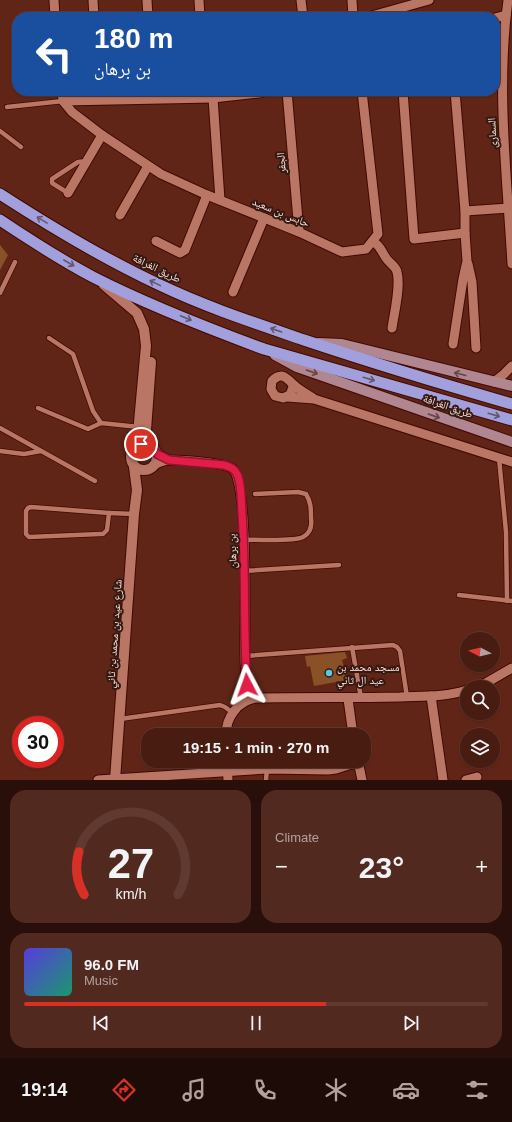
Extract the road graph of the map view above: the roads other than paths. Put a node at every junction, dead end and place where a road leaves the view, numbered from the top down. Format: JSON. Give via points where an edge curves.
{"nodes":[{"id":1,"x":54,"y":0,"type":"edge"},
{"id":2,"x":93,"y":0,"type":"edge"},
{"id":3,"x":146,"y":0,"type":"edge"},
{"id":4,"x":199,"y":0,"type":"edge"},
{"id":5,"x":301,"y":0,"type":"edge"},
{"id":6,"x":352,"y":0,"type":"edge"},
{"id":7,"x":429,"y":0,"type":"edge"},
{"id":8,"x":508,"y":0,"type":"edge"},
{"id":9,"x":402,"y":4,"type":"edge"},
{"id":10,"x":55,"y":12,"type":"edge"},
{"id":11,"x":94,"y":12,"type":"edge"},
{"id":12,"x":147,"y":12,"type":"edge"},
{"id":13,"x":200,"y":12,"type":"edge"},
{"id":14,"x":302,"y":12,"type":"edge"},
{"id":15,"x":353,"y":12,"type":"edge"},
{"id":16,"x":381,"y":12,"type":"edge"},
{"id":17,"x":506,"y":15,"type":"junction"},
{"id":18,"x":500,"y":17,"type":"edge"},
{"id":19,"x":62,"y":96,"type":"edge"},
{"id":20,"x":231,"y":96,"type":"edge"},
{"id":21,"x":287,"y":96,"type":"edge"},
{"id":22,"x":363,"y":96,"type":"edge"},
{"id":23,"x":403,"y":96,"type":"edge"},
{"id":24,"x":455,"y":96,"type":"edge"},
{"id":25,"x":213,"y":98,"type":"junction"},
{"id":26,"x":63,"y":101,"type":"junction"},
{"id":27,"x":7,"y":107,"type":"dead end"},
{"id":28,"x":507,"y":128,"type":"edge"},
{"id":29,"x":0,"y":131,"type":"edge"},
{"id":30,"x":102,"y":135,"type":"junction"},
{"id":31,"x":21,"y":147,"type":"dead end"},
{"id":32,"x":87,"y":161,"type":"junction"},
{"id":33,"x":148,"y":166,"type":"junction"},
{"id":34,"x":68,"y":192,"type":"joint"},
{"id":35,"x":0,"y":194,"type":"edge"},
{"id":36,"x":207,"y":195,"type":"junction"},
{"id":37,"x":220,"y":200,"type":"junction"},
{"id":38,"x":509,"y":208,"type":"junction"},
{"id":39,"x":465,"y":211,"type":"junction"},
{"id":40,"x":120,"y":215,"type":"dead end"},
{"id":41,"x":264,"y":218,"type":"junction"},
{"id":42,"x":0,"y":220,"type":"edge"},
{"id":43,"x":511,"y":225,"type":"edge"},
{"id":44,"x":299,"y":232,"type":"junction"},
{"id":45,"x":465,"y":233,"type":"junction"},
{"id":46,"x":372,"y":241,"type":"junction"},
{"id":47,"x":156,"y":242,"type":"dead end"},
{"id":48,"x":467,"y":261,"type":"junction"},
{"id":49,"x":14,"y":262,"type":"dead end"},
{"id":50,"x":512,"y":264,"type":"edge"},
{"id":51,"x":93,"y":277,"type":"junction"},
{"id":52,"x":233,"y":292,"type":"dead end"},
{"id":53,"x":0,"y":293,"type":"edge"},
{"id":54,"x":392,"y":328,"type":"dead end"},
{"id":55,"x":49,"y":338,"type":"dead end"},
{"id":56,"x":313,"y":343,"type":"junction"},
{"id":57,"x":453,"y":344,"type":"dead end"},
{"id":58,"x":476,"y":348,"type":"dead end"},
{"id":59,"x":264,"y":349,"type":"junction"},
{"id":60,"x":145,"y":355,"type":"junction"},
{"id":61,"x":512,"y":366,"type":"edge"},
{"id":62,"x":494,"y":382,"type":"junction"},
{"id":63,"x":292,"y":383,"type":"junction"},
{"id":64,"x":512,"y":386,"type":"edge"},
{"id":65,"x":287,"y":397,"type":"junction"},
{"id":66,"x":314,"y":399,"type":"junction"},
{"id":67,"x":512,"y":404,"type":"edge"},
{"id":68,"x":38,"y":408,"type":"dead end"},
{"id":69,"x":512,"y":420,"type":"edge"},
{"id":70,"x":101,"y":423,"type":"junction"},
{"id":71,"x":139,"y":427,"type":"junction"},
{"id":72,"x":0,"y":428,"type":"edge"},
{"id":73,"x":512,"y":442,"type":"edge"},
{"id":74,"x":150,"y":445,"type":"junction"},
{"id":75,"x":136,"y":446,"type":"junction"},
{"id":76,"x":41,"y":451,"type":"junction"},
{"id":77,"x":0,"y":452,"type":"edge"},
{"id":78,"x":499,"y":458,"type":"junction"},
{"id":79,"x":156,"y":459,"type":"junction"},
{"id":80,"x":512,"y":462,"type":"edge"},
{"id":81,"x":134,"y":467,"type":"junction"},
{"id":82,"x":146,"y":470,"type":"junction"},
{"id":83,"x":95,"y":481,"type":"dead end"},
{"id":84,"x":137,"y":490,"type":"junction"},
{"id":85,"x":255,"y":494,"type":"dead end"},
{"id":86,"x":109,"y":513,"type":"junction"},
{"id":87,"x":134,"y":514,"type":"junction"},
{"id":88,"x":512,"y":531,"type":"edge"},
{"id":89,"x":506,"y":532,"type":"junction"},
{"id":90,"x":244,"y":540,"type":"junction"},
{"id":91,"x":338,"y":565,"type":"dead end"},
{"id":92,"x":244,"y":571,"type":"junction"},
{"id":93,"x":459,"y":595,"type":"dead end"},
{"id":94,"x":510,"y":601,"type":"edge"},
{"id":95,"x":352,"y":647,"type":"junction"},
{"id":96,"x":245,"y":656,"type":"junction"},
{"id":97,"x":511,"y":672,"type":"edge"},
{"id":98,"x":493,"y":680,"type":"edge"},
{"id":99,"x":460,"y":692,"type":"edge"},
{"id":100,"x":407,"y":696,"type":"junction"},
{"id":101,"x":431,"y":696,"type":"junction"},
{"id":102,"x":348,"y":698,"type":"junction"},
{"id":103,"x":361,"y":698,"type":"junction"},
{"id":104,"x":248,"y":700,"type":"junction"},
{"id":105,"x":233,"y":713,"type":"junction"},
{"id":106,"x":120,"y":719,"type":"junction"},
{"id":107,"x":226,"y":728,"type":"edge"},
{"id":108,"x":353,"y":728,"type":"edge"},
{"id":109,"x":339,"y":768,"type":"edge"},
{"id":110,"x":359,"y":768,"type":"edge"},
{"id":111,"x":267,"y":769,"type":"junction"},
{"id":112,"x":316,"y":770,"type":"junction"},
{"id":113,"x":228,"y":776,"type":"edge"},
{"id":114,"x":188,"y":777,"type":"edge"},
{"id":115,"x":476,"y":777,"type":"dead end"},
{"id":116,"x":98,"y":780,"type":"edge"},
{"id":117,"x":115,"y":780,"type":"edge"},
{"id":118,"x":266,"y":780,"type":"edge"},
{"id":119,"x":315,"y":780,"type":"edge"},
{"id":120,"x":362,"y":780,"type":"edge"},
{"id":121,"x":443,"y":780,"type":"edge"},
{"id":122,"x":466,"y":780,"type":"edge"}],
"edges":[{"from":1,"to":10,"type":"street"},
{"from":2,"to":11,"type":"street"},
{"from":3,"to":12,"type":"street"},
{"from":4,"to":13,"type":"street"},
{"from":5,"to":14,"type":"street"},
{"from":6,"to":15,"type":"street"},
{"from":7,"to":9,"type":"street"},
{"from":8,"to":17,"type":"street","name":"السمارى"},
{"from":9,"to":16,"type":"street"},
{"from":17,"to":18,"type":"street"},
{"from":17,"to":28,"type":"street","name":"السمارى","via":[[503,53]]},
{"from":19,"to":26,"type":"street"},
{"from":20,"to":25,"type":"street"},
{"from":21,"to":44,"type":"street","name":"الجفر"},
{"from":22,"to":46,"type":"street","via":[[378,234]]},
{"from":23,"to":45,"type":"street","via":[[414,239]]},
{"from":24,"to":39,"type":"street"},
{"from":25,"to":26,"type":"street"},
{"from":25,"to":37,"type":"street"},
{"from":26,"to":27,"type":"lane"},
{"from":26,"to":30,"type":"street","name":"حابس بن سعيد","via":[[72,112]]},
{"from":28,"to":38,"type":"street","name":"السمارى"},
{"from":29,"to":31,"type":"lane"},
{"from":30,"to":32,"type":"street"},
{"from":30,"to":33,"type":"street","name":"حابس بن سعيد"},
{"from":32,"to":34,"type":"street"},
{"from":32,"to":34,"type":"lane","via":[[78,162],[52,179],[52,184]]},
{"from":33,"to":36,"type":"street","name":"حابس بن سعيد"},
{"from":33,"to":40,"type":"street"},
{"from":56,"to":35,"type":"highway","name":"طريق الغرافة","one_way":true,"via":[[161,286],[80,243]]},
{"from":36,"to":37,"type":"street","name":"حابس بن سعيد"},
{"from":36,"to":47,"type":"street","via":[[185,250],[180,252]]},
{"from":37,"to":41,"type":"street","name":"حابس بن سعيد"},
{"from":38,"to":39,"type":"street"},
{"from":38,"to":43,"type":"street","name":"السمارى"},
{"from":39,"to":45,"type":"street"},
{"from":41,"to":44,"type":"street","name":"حابس بن سعيد"},
{"from":41,"to":52,"type":"street"},
{"from":42,"to":51,"type":"highway","name":"طريق الغرافة","one_way":true},
{"from":43,"to":50,"type":"street","name":"السمارى"},
{"from":44,"to":46,"type":"street","name":"حابس بن سعيد","via":[[342,252],[366,249]]},
{"from":45,"to":48,"type":"street"},
{"from":46,"to":54,"type":"street","via":[[380,247],[386,260],[393,264],[397,271],[398,283]]},
{"from":48,"to":57,"type":"street"},
{"from":48,"to":58,"type":"street","via":[[472,282]]},
{"from":49,"to":53,"type":"lane"},
{"from":51,"to":59,"type":"highway","name":"طريق الغرافة","one_way":true},
{"from":51,"to":60,"type":"street","via":[[137,313],[146,337]]},
{"from":55,"to":70,"type":"lane","via":[[73,354],[93,411]]},
{"from":62,"to":56,"type":"main road","name":"طريق الغرافة","one_way":true,"via":[[342,344]]},
{"from":56,"to":67,"type":"highway","name":"طريق الغرافة"},
{"from":59,"to":69,"type":"highway","name":"طريق الغرافة","one_way":true},
{"from":59,"to":73,"type":"main road","name":"طريق الغرافة","one_way":true,"via":[[297,367]]},
{"from":60,"to":71,"type":"street"},
{"from":60,"to":74,"type":"street","via":[[149,352],[152,356],[146,430]]},
{"from":61,"to":62,"type":"street"},
{"from":62,"to":64,"type":"main road","name":"طريق الغرافة"},
{"from":63,"to":65,"type":"street","via":[[292,391]]},
{"from":63,"to":65,"type":"street","via":[[287,377],[279,376],[271,385],[275,396]]},
{"from":63,"to":66,"type":"street"},
{"from":65,"to":66,"type":"street"},
{"from":66,"to":78,"type":"street"},
{"from":68,"to":70,"type":"lane","via":[[88,429]]},
{"from":70,"to":71,"type":"lane"},
{"from":71,"to":75,"type":"street"},
{"from":72,"to":76,"type":"lane"},
{"from":74,"to":75,"type":"street"},
{"from":74,"to":79,"type":"street","via":[[154,449]]},
{"from":75,"to":81,"type":"street","via":[[130,456]]},
{"from":76,"to":77,"type":"lane","via":[[24,454]]},
{"from":76,"to":83,"type":"lane"},
{"from":78,"to":80,"type":"street"},
{"from":78,"to":89,"type":"lane"},
{"from":79,"to":82,"type":"street","via":[[153,467]]},
{"from":79,"to":90,"type":"street","name":"بن برهان","via":[[232,468],[237,474],[240,487]]},
{"from":81,"to":82,"type":"street"},
{"from":81,"to":84,"type":"street","name":"شارع عيد بن محمد بن ثاني"},
{"from":82,"to":84,"type":"street","name":"شارع عيد بن محمد بن ثاني"},
{"from":84,"to":87,"type":"street","name":"شارع عيد بن محمد بن ثاني"},
{"from":85,"to":90,"type":"lane","via":[[306,494],[310,500],[312,524],[304,537],[296,539]]},
{"from":86,"to":86,"type":"lane","via":[[29,507],[26,511],[26,534],[31,537],[103,534],[107,530]]},
{"from":86,"to":87,"type":"lane"},
{"from":87,"to":106,"type":"street","name":"شارع عيد بن محمد بن ثاني"},
{"from":88,"to":89,"type":"lane"},
{"from":89,"to":94,"type":"lane"},
{"from":90,"to":92,"type":"street","name":"بن برهان"},
{"from":91,"to":92,"type":"lane"},
{"from":92,"to":96,"type":"street","name":"بن برهان"},
{"from":93,"to":94,"type":"lane"},
{"from":95,"to":96,"type":"lane"},
{"from":95,"to":100,"type":"lane","via":[[397,647],[401,655]]},
{"from":95,"to":103,"type":"lane"},
{"from":96,"to":104,"type":"street","name":"بن برهان"},
{"from":97,"to":98,"type":"street"},
{"from":99,"to":101,"type":"street"},
{"from":100,"to":101,"type":"street"},
{"from":100,"to":103,"type":"street"},
{"from":101,"to":121,"type":"street"},
{"from":102,"to":103,"type":"street"},
{"from":102,"to":104,"type":"street"},
{"from":102,"to":108,"type":"street"},
{"from":104,"to":105,"type":"street"},
{"from":105,"to":106,"type":"lane","via":[[220,705]]},
{"from":105,"to":107,"type":"street","via":[[227,721]]},
{"from":106,"to":117,"type":"street","name":"شارع عيد بن محمد بن ثاني"},
{"from":109,"to":112,"type":"street"},
{"from":110,"to":120,"type":"street"},
{"from":111,"to":112,"type":"street"},
{"from":111,"to":113,"type":"street"},
{"from":111,"to":118,"type":"lane"},
{"from":112,"to":119,"type":"street"},
{"from":113,"to":114,"type":"street"},
{"from":114,"to":117,"type":"street"},
{"from":115,"to":122,"type":"street"},
{"from":116,"to":117,"type":"street"}]}
